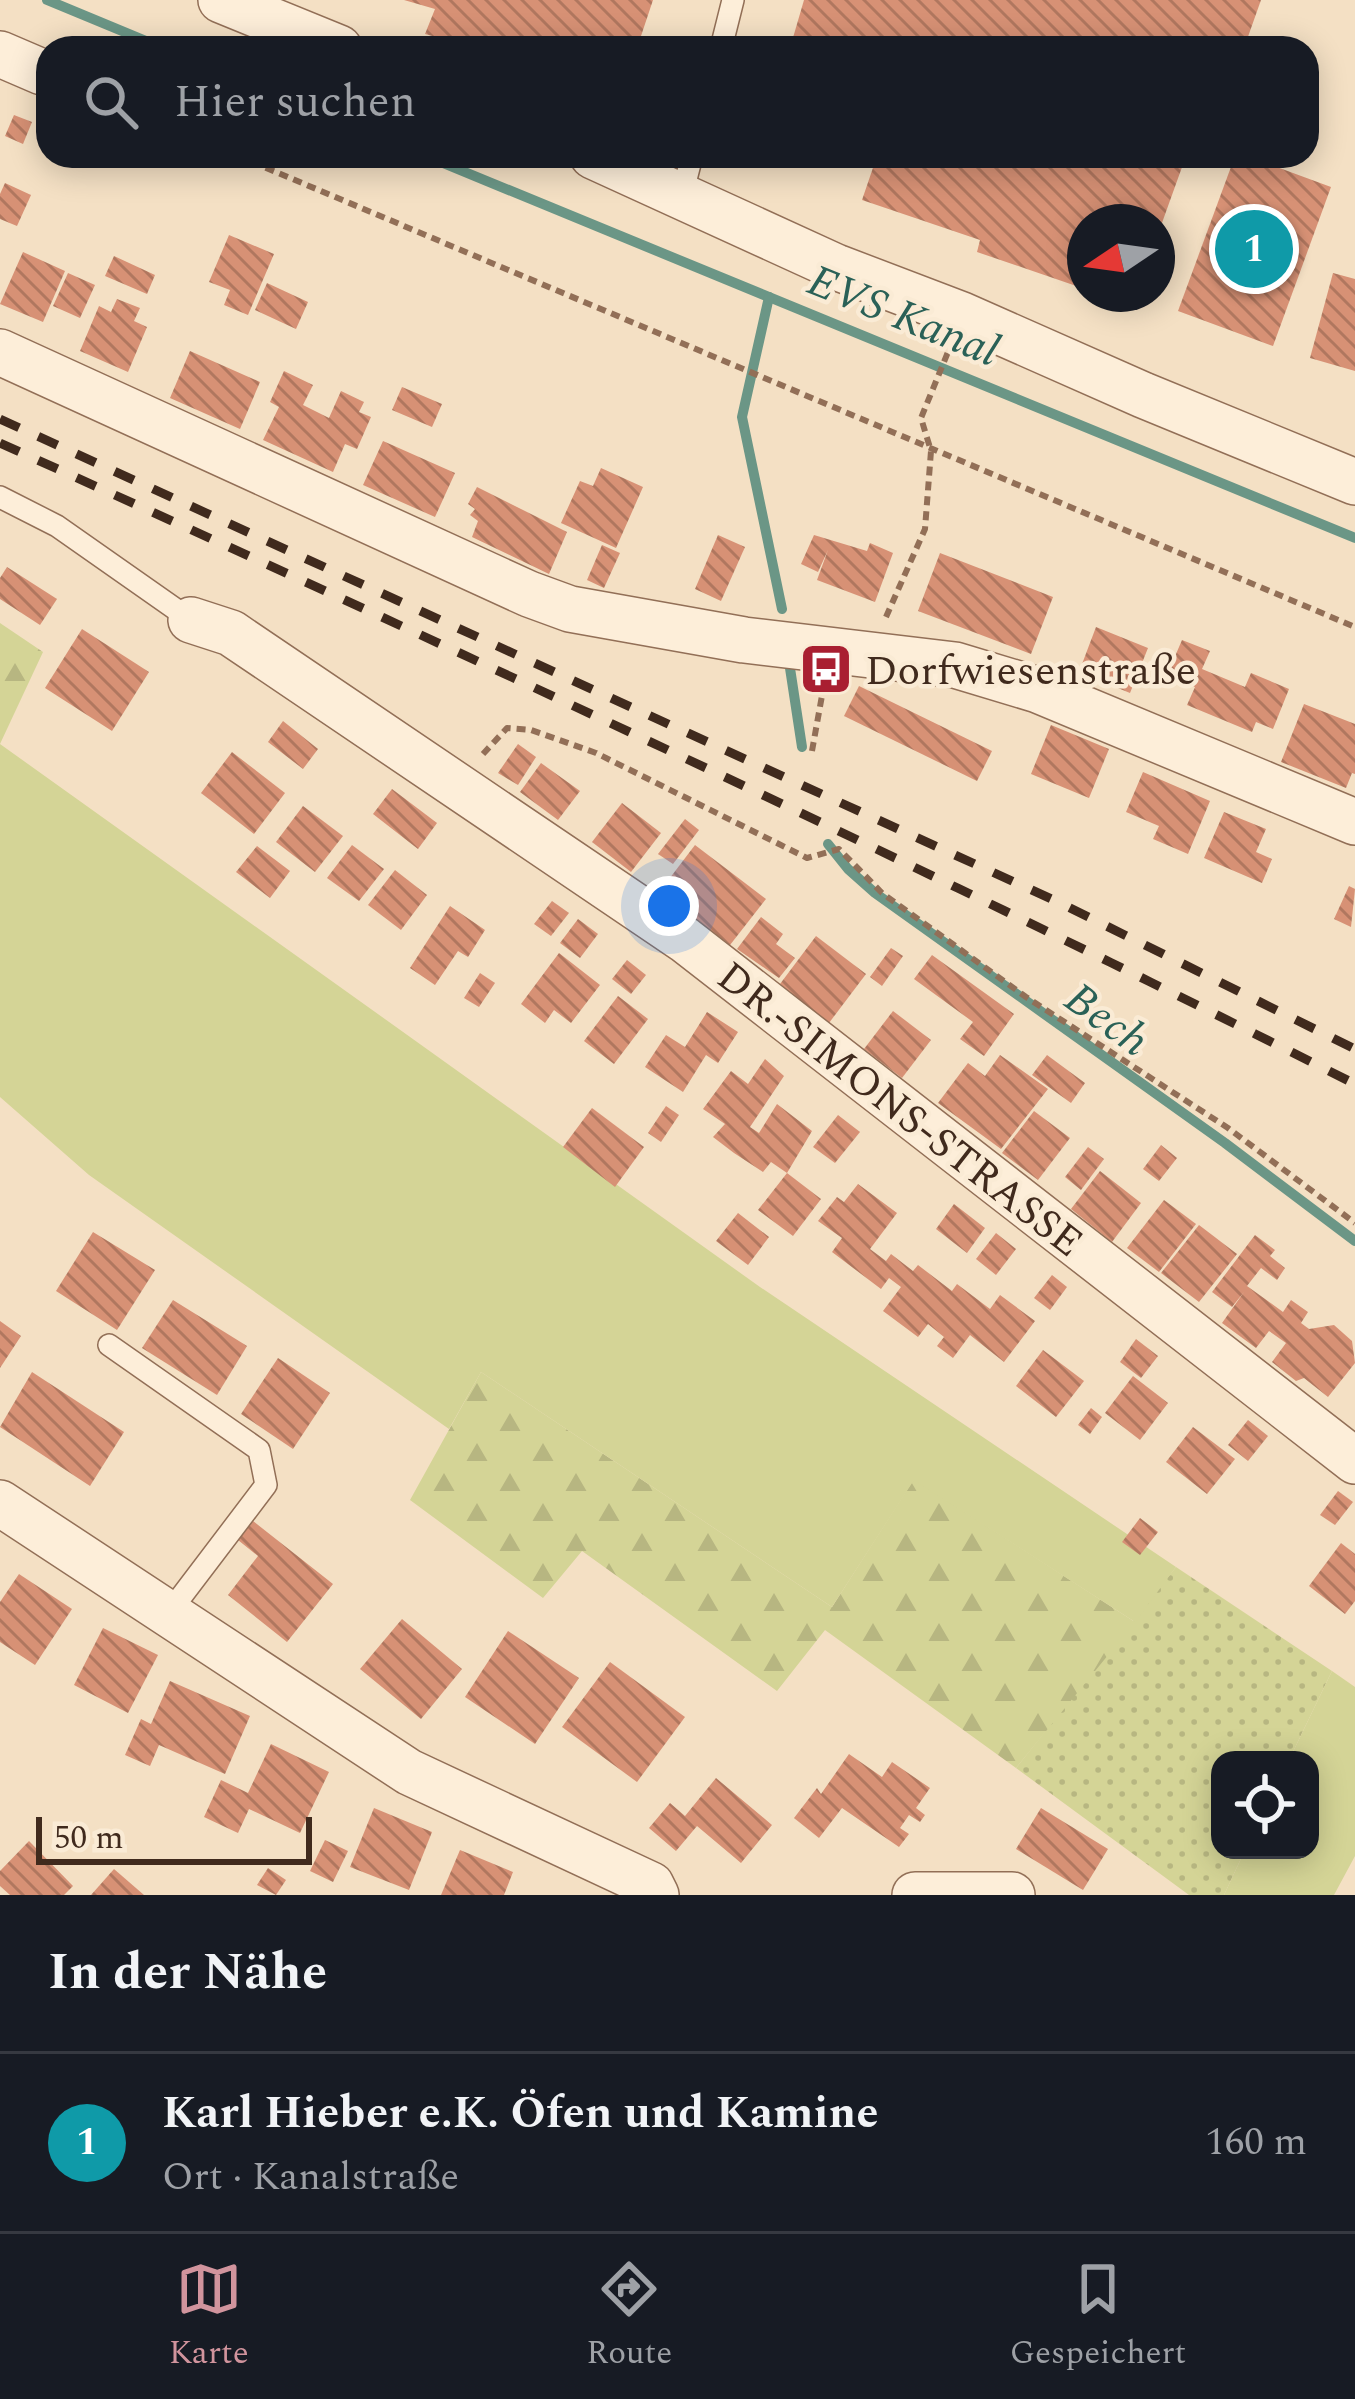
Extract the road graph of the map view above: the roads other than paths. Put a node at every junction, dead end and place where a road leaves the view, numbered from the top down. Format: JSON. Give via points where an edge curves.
{"nodes":[{"id":1,"x":221,"y":0,"type":"edge"},
{"id":2,"x":733,"y":0,"type":"edge"},
{"id":3,"x":310,"y":36,"type":"edge"},
{"id":4,"x":724,"y":36,"type":"edge"},
{"id":5,"x":0,"y":54,"type":"edge"},
{"id":6,"x":36,"y":69,"type":"edge"},
{"id":7,"x":652,"y":168,"type":"edge"},
{"id":8,"x":687,"y":175,"type":"edge"},
{"id":9,"x":0,"y":352,"type":"edge"},
{"id":10,"x":1355,"y":482,"type":"edge"},
{"id":11,"x":0,"y":497,"type":"edge"},
{"id":12,"x":191,"y":620,"type":"joint"},
{"id":13,"x":1355,"y":822,"type":"edge"},
{"id":14,"x":109,"y":1345,"type":"dead end"},
{"id":15,"x":1355,"y":1461,"type":"edge"},
{"id":16,"x":0,"y":1503,"type":"edge"},
{"id":17,"x":167,"y":1615,"type":"junction"},
{"id":18,"x":656,"y":1895,"type":"edge"},
{"id":19,"x":915,"y":1895,"type":"edge"},
{"id":20,"x":1012,"y":1895,"type":"edge"}],
"edges":[{"from":1,"to":3,"type":"street"},
{"from":2,"to":4,"type":"lane"},
{"from":5,"to":6,"type":"street"},
{"from":7,"to":8,"type":"street"},
{"from":8,"to":10,"type":"street","via":[[836,267]]},
{"from":9,"to":13,"type":"street","via":[[571,609],[956,665],[1037,690]]},
{"from":11,"to":12,"type":"lane","via":[[57,526]]},
{"from":12,"to":15,"type":"street","name":"DR.-SIMONS-STRASSE","via":[[231,634],[685,940]]},
{"from":14,"to":17,"type":"lane","via":[[259,1450],[266,1485]]},
{"from":16,"to":17,"type":"street"},
{"from":17,"to":18,"type":"street","via":[[410,1772],[651,1885]]},
{"from":19,"to":20,"type":"street"}]}
